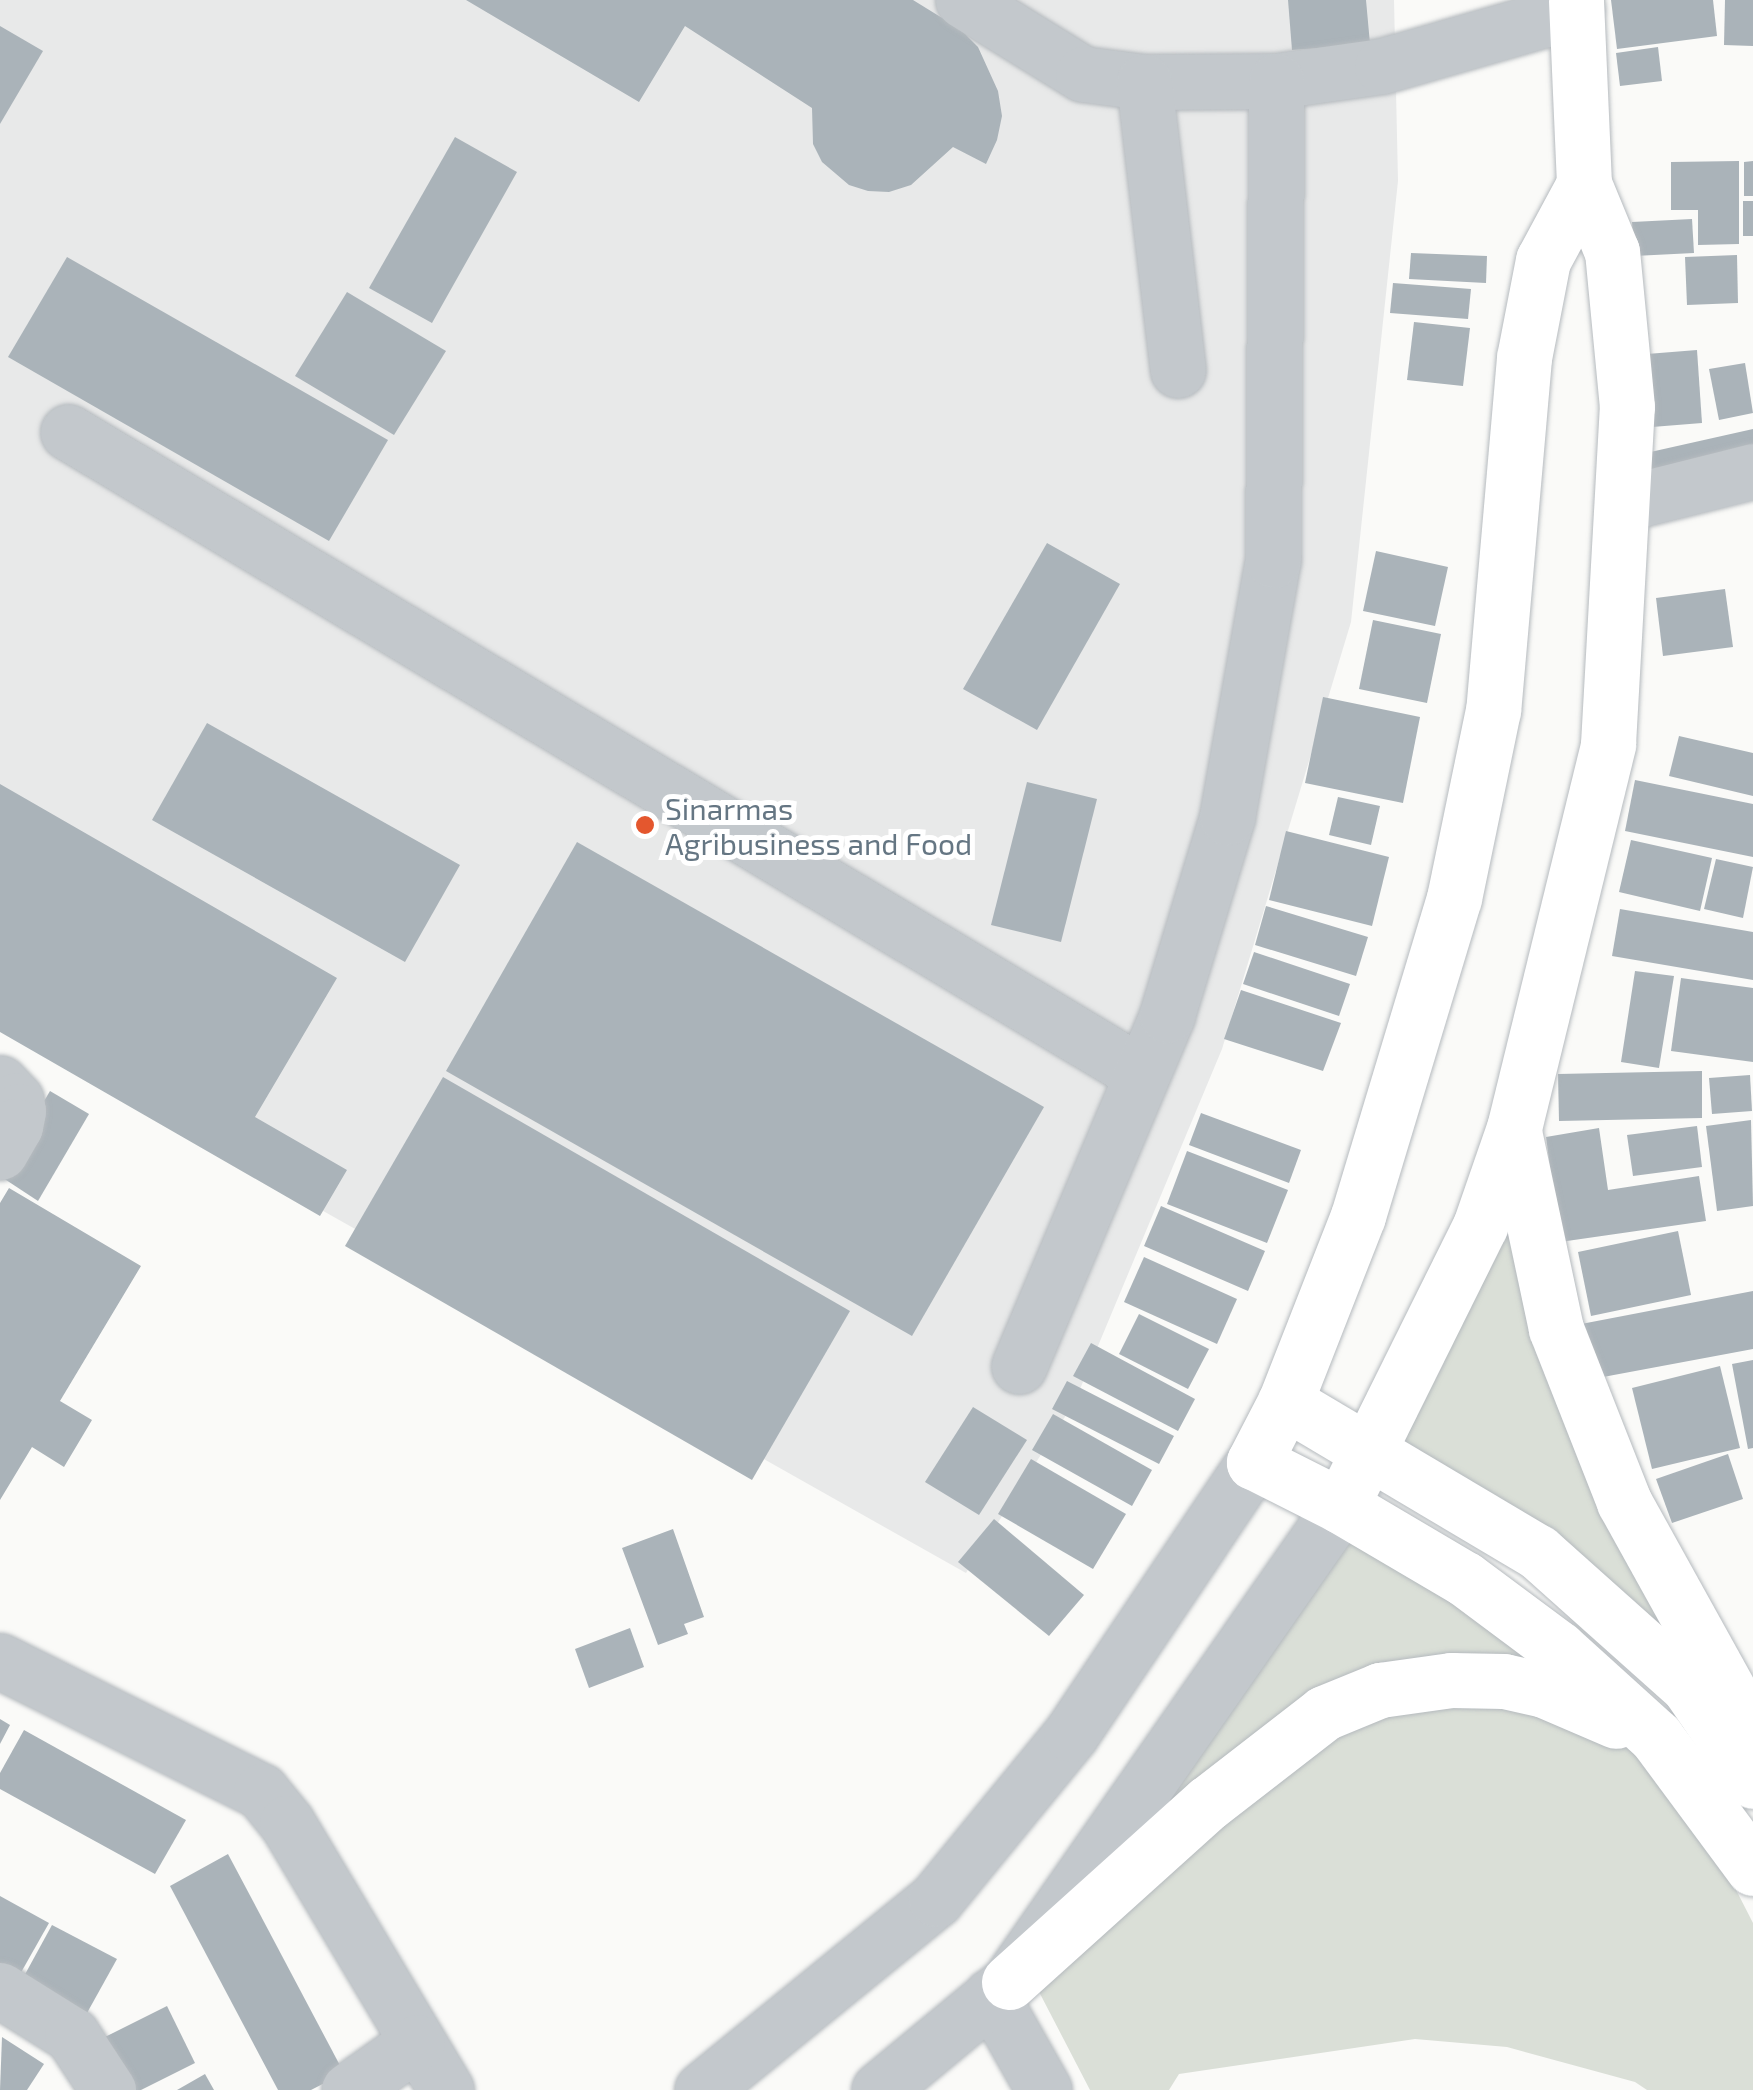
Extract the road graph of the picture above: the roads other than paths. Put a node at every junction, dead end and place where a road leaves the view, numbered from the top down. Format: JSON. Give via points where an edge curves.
{"nodes":[{"id":1,"x":963,"y":0,"type":"edge"},
{"id":2,"x":1576,"y":5,"type":"edge"},
{"id":3,"x":1144,"y":82,"type":"junction"},
{"id":4,"x":1276,"y":82,"type":"junction"},
{"id":5,"x":1584,"y":184,"type":"junction"},
{"id":6,"x":1178,"y":370,"type":"dead end"},
{"id":7,"x":68,"y":432,"type":"dead end"},
{"id":8,"x":1753,"y":471,"type":"edge"},
{"id":9,"x":1622,"y":504,"type":"junction"},
{"id":10,"x":1142,"y":1074,"type":"junction"},
{"id":11,"x":0,"y":1083,"type":"edge"},
{"id":12,"x":1514,"y":1128,"type":"junction"},
{"id":13,"x":0,"y":1152,"type":"edge"},
{"id":14,"x":1019,"y":1366,"type":"dead end"},
{"id":15,"x":1285,"y":1402,"type":"junction"},
{"id":16,"x":1371,"y":1451,"type":"junction"},
{"id":17,"x":1254,"y":1462,"type":"junction"},
{"id":18,"x":1341,"y":1506,"type":"junction"},
{"id":19,"x":0,"y":1661,"type":"edge"},
{"id":20,"x":1753,"y":1736,"type":"edge"},
{"id":21,"x":1656,"y":1737,"type":"junction"},
{"id":22,"x":1753,"y":1781,"type":"edge"},
{"id":23,"x":1753,"y":1868,"type":"edge"},
{"id":24,"x":1000,"y":1989,"type":"junction"},
{"id":25,"x":0,"y":1990,"type":"edge"},
{"id":26,"x":417,"y":2042,"type":"junction"},
{"id":27,"x":108,"y":2090,"type":"edge"},
{"id":28,"x":349,"y":2090,"type":"edge"},
{"id":29,"x":446,"y":2090,"type":"edge"},
{"id":30,"x":702,"y":2090,"type":"edge"},
{"id":31,"x":879,"y":2090,"type":"edge"},
{"id":32,"x":1044,"y":2090,"type":"edge"}],
"edges":[{"from":1,"to":3,"type":"street","via":[[1083,74]]},
{"from":2,"to":4,"type":"street","via":[[1382,66]]},
{"from":2,"to":5,"type":"main road"},
{"from":3,"to":4,"type":"street"},
{"from":3,"to":6,"type":"street"},
{"from":4,"to":10,"type":"street","via":[[1273,560],[1227,817],[1167,1016]]},
{"from":5,"to":9,"type":"main road","via":[[1612,252],[1620,303],[1627,406]]},
{"from":5,"to":15,"type":"main road","via":[[1543,260],[1524,358],[1493,710],[1454,898],[1358,1216]]},
{"from":7,"to":10,"type":"street"},
{"from":8,"to":9,"type":"street"},
{"from":9,"to":12,"type":"main road","via":[[1608,744]]},
{"from":10,"to":14,"type":"street"},
{"from":11,"to":13,"type":"street","via":[[18,1111]]},
{"from":12,"to":16,"type":"main road","via":[[1480,1226]]},
{"from":12,"to":20,"type":"main road","via":[[1556,1329],[1624,1502]]},
{"from":15,"to":16,"type":"main road"},
{"from":15,"to":17,"type":"main road"},
{"from":16,"to":18,"type":"main road"},
{"from":16,"to":22,"type":"main road","via":[[1538,1552],[1688,1686]]},
{"from":17,"to":18,"type":"main road"},
{"from":17,"to":30,"type":"street","via":[[1072,1734],[936,1899]]},
{"from":18,"to":21,"type":"main road","via":[[1465,1578],[1560,1649]]},
{"from":18,"to":24,"type":"street"},
{"from":19,"to":26,"type":"street","via":[[262,1791]]},
{"from":21,"to":23,"type":"main road"},
{"from":21,"to":24,"type":"main road","via":[[1544,1690],[1504,1681],[1380,1690],[1324,1712],[1208,1803]]},
{"from":24,"to":31,"type":"street"},
{"from":24,"to":32,"type":"street"},
{"from":25,"to":27,"type":"street","via":[[72,2035]]},
{"from":26,"to":28,"type":"street"},
{"from":26,"to":29,"type":"street"}]}
